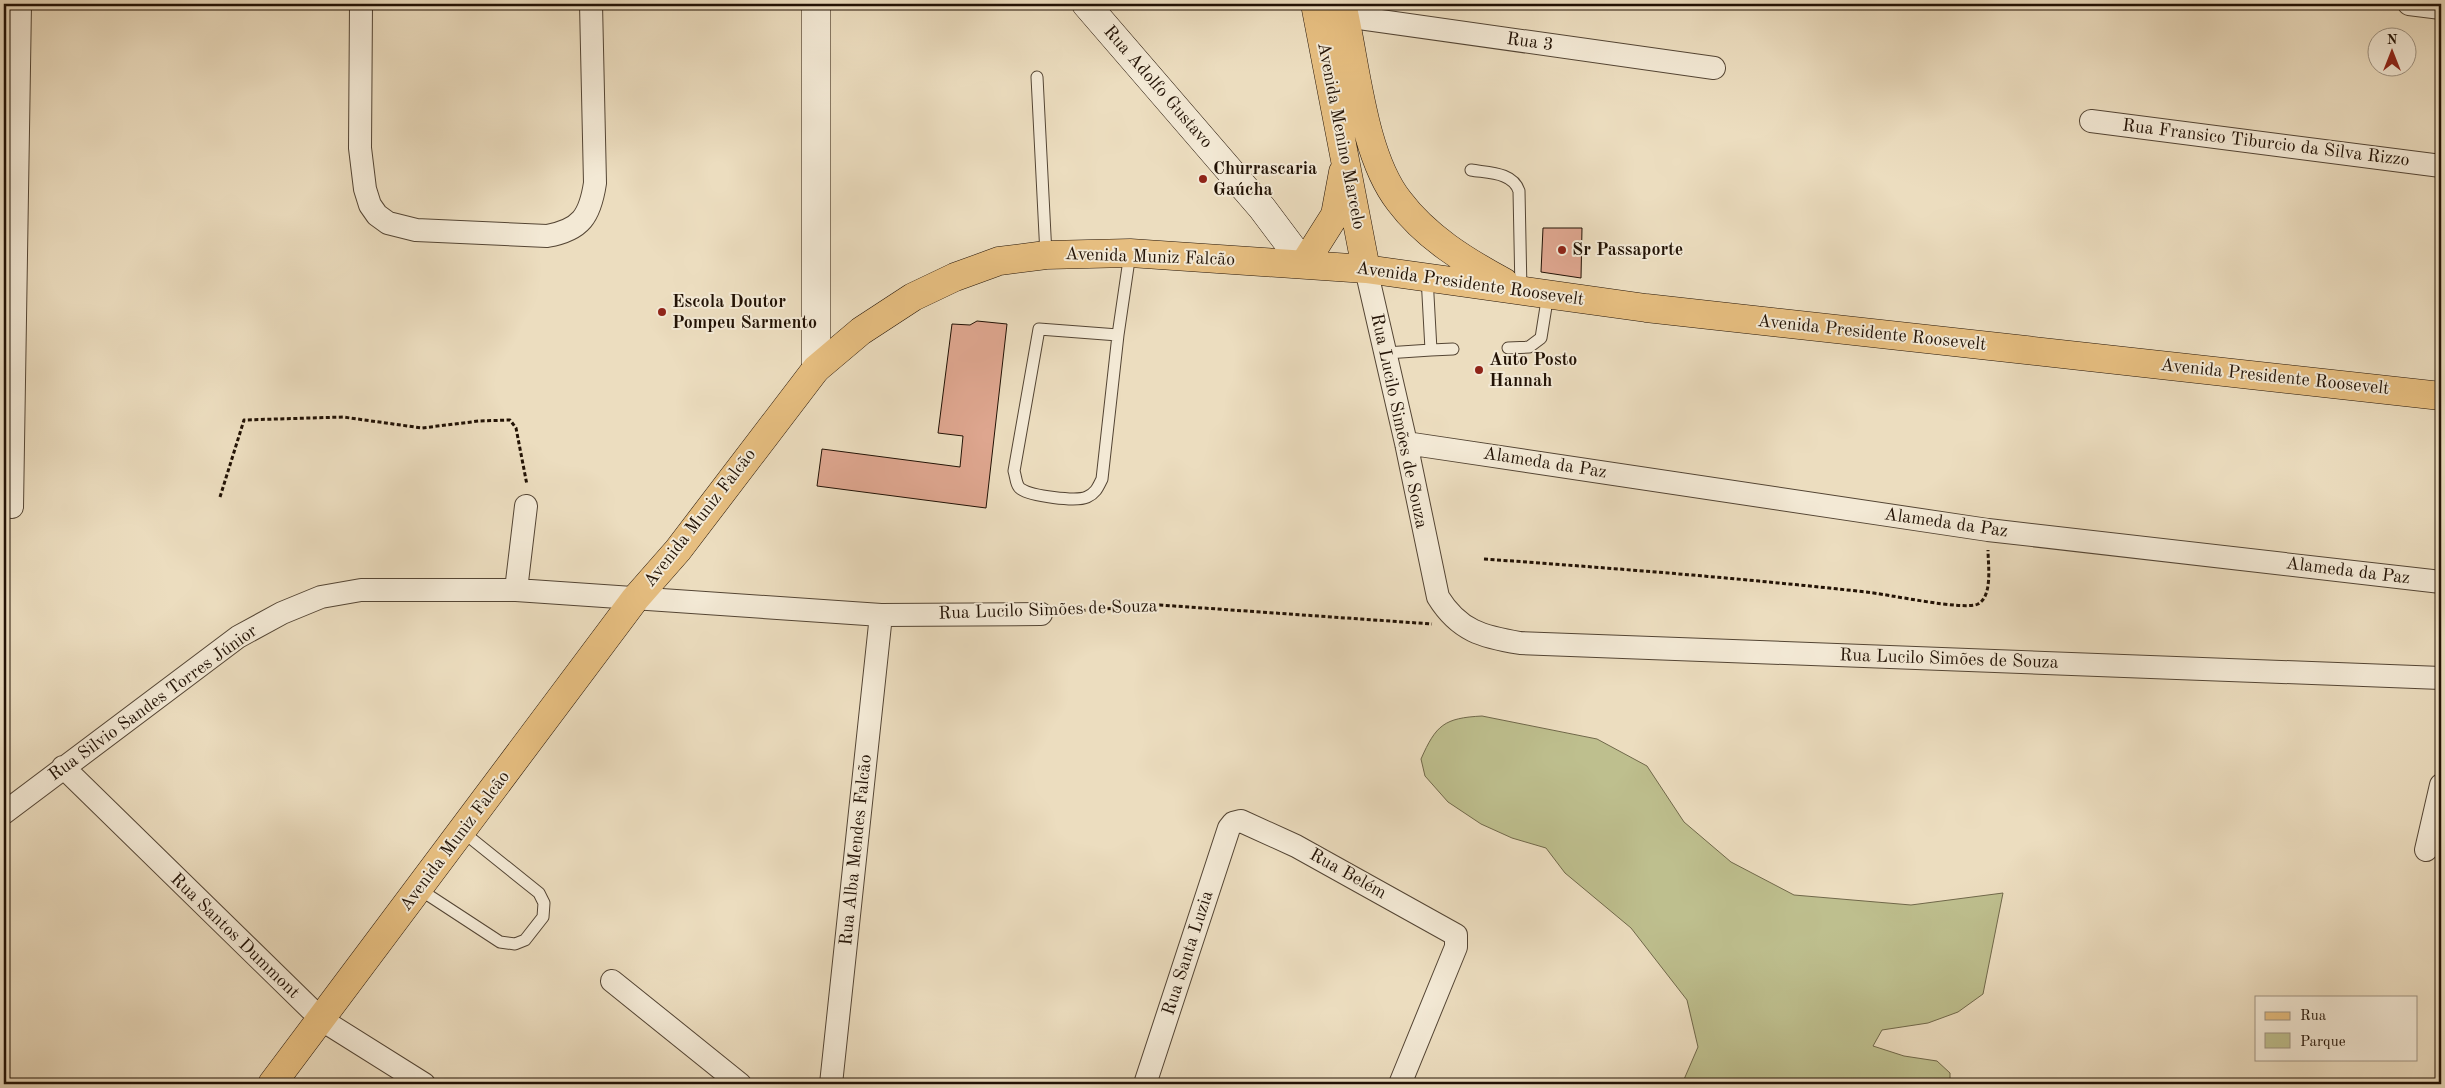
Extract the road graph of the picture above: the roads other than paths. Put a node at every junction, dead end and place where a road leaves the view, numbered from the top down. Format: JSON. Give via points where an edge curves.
{"nodes":[{"id":1,"x":20,"y":4,"type":"edge"},
{"id":2,"x":361,"y":4,"type":"edge"},
{"id":3,"x":591,"y":4,"type":"edge"},
{"id":4,"x":816,"y":4,"type":"edge"},
{"id":5,"x":1086,"y":4,"type":"edge"},
{"id":6,"x":1315,"y":4,"type":"edge"},
{"id":7,"x":2409,"y":4,"type":"edge"},
{"id":8,"x":2441,"y":8,"type":"edge"},
{"id":9,"x":1344,"y":10,"type":"edge"},
{"id":10,"x":1714,"y":68,"type":"dead end"},
{"id":11,"x":1037,"y":77,"type":"dead end"},
{"id":12,"x":2091,"y":121,"type":"dead end"},
{"id":13,"x":1344,"y":148,"type":"junction"},
{"id":14,"x":2441,"y":166,"type":"edge"},
{"id":15,"x":1471,"y":170,"type":"dead end"},
{"id":16,"x":1130,"y":253,"type":"junction"},
{"id":17,"x":1046,"y":254,"type":"junction"},
{"id":18,"x":1304,"y":264,"type":"junction"},
{"id":19,"x":1366,"y":268,"type":"junction"},
{"id":20,"x":1427,"y":277,"type":"junction"},
{"id":21,"x":1521,"y":291,"type":"junction"},
{"id":22,"x":1548,"y":293,"type":"junction"},
{"id":23,"x":1118,"y":335,"type":"junction"},
{"id":24,"x":1508,"y":348,"type":"dead end"},
{"id":25,"x":1453,"y":349,"type":"dead end"},
{"id":26,"x":1431,"y":350,"type":"junction"},
{"id":27,"x":1386,"y":354,"type":"junction"},
{"id":28,"x":816,"y":369,"type":"junction"},
{"id":29,"x":2441,"y":396,"type":"edge"},
{"id":30,"x":1406,"y":443,"type":"junction"},
{"id":31,"x":526,"y":506,"type":"road end"},
{"id":32,"x":12,"y":507,"type":"dead end"},
{"id":33,"x":2441,"y":582,"type":"edge"},
{"id":34,"x":516,"y":590,"type":"junction"},
{"id":35,"x":635,"y":598,"type":"junction"},
{"id":36,"x":1041,"y":614,"type":"road end"},
{"id":37,"x":881,"y":615,"type":"junction"},
{"id":38,"x":2441,"y":678,"type":"edge"},
{"id":39,"x":63,"y":767,"type":"junction"},
{"id":40,"x":2441,"y":785,"type":"edge"},
{"id":41,"x":4,"y":813,"type":"edge"},
{"id":42,"x":1233,"y":823,"type":"joint"},
{"id":43,"x":463,"y":832,"type":"junction"},
{"id":44,"x":2426,"y":850,"type":"dead end"},
{"id":45,"x":419,"y":889,"type":"junction"},
{"id":46,"x":612,"y":981,"type":"dead end"},
{"id":47,"x":322,"y":1020,"type":"junction"},
{"id":48,"x":837,"y":1082,"type":"edge"},
{"id":49,"x":272,"y":1084,"type":"edge"},
{"id":50,"x":424,"y":1084,"type":"edge"},
{"id":51,"x":740,"y":1084,"type":"edge"},
{"id":52,"x":1145,"y":1084,"type":"edge"},
{"id":53,"x":1400,"y":1084,"type":"edge"}],
"edges":[{"from":1,"to":32,"type":"street"},
{"from":2,"to":3,"type":"street","via":[[360,148],[365,189],[377,215],[388,223],[416,230],[547,236],[564,233],[575,226],[592,203],[595,183]]},
{"from":4,"to":28,"type":"main road"},
{"from":5,"to":18,"type":"main road","name":"Rua Adolfo Gustavo","via":[[1262,208]]},
{"from":6,"to":13,"type":"main road","name":"Avenida Menino Marcelo"},
{"from":7,"to":8,"type":"street"},
{"from":9,"to":10,"type":"street","name":"Rua 3"},
{"from":9,"to":21,"type":"main road","name":"Avenida Menino Marcelo","via":[[1367,130],[1398,200],[1427,231],[1463,260]]},
{"from":11,"to":17,"type":"lane"},
{"from":12,"to":14,"type":"street","name":"Rua Fransico Tiburcio da Silva Rizzo"},
{"from":13,"to":18,"type":"main road","via":[[1342,182],[1334,215]]},
{"from":13,"to":19,"type":"main road","name":"Avenida Menino Marcelo"},
{"from":15,"to":21,"type":"lane","via":[[1509,177],[1517,183]]},
{"from":16,"to":17,"type":"main road","name":"Avenida Muniz Falcão"},
{"from":16,"to":18,"type":"main road","name":"Avenida Muniz Falcão"},
{"from":16,"to":23,"type":"lane"},
{"from":17,"to":28,"type":"main road","name":"Avenida Muniz Falcão","via":[[999,261],[912,297],[861,331]]},
{"from":18,"to":19,"type":"main road","name":"Avenida Presidente Roosevelt"},
{"from":19,"to":20,"type":"main road","name":"Avenida Presidente Roosevelt"},
{"from":19,"to":27,"type":"street","name":"Rua Lucilo Simões de Souza"},
{"from":20,"to":21,"type":"main road","name":"Avenida Presidente Roosevelt"},
{"from":20,"to":26,"type":"lane"},
{"from":21,"to":22,"type":"main road","name":"Avenida Presidente Roosevelt"},
{"from":22,"to":24,"type":"lane","via":[[1541,338],[1529,347]]},
{"from":22,"to":29,"type":"main road","name":"Avenida Presidente Roosevelt","via":[[1656,309]]},
{"from":23,"to":23,"type":"lane","via":[[1039,329],[1014,471],[1021,490],[1052,498],[1086,498],[1097,491],[1102,480]]},
{"from":25,"to":26,"type":"lane"},
{"from":26,"to":27,"type":"lane"},
{"from":27,"to":30,"type":"street","name":"Rua Lucilo Simões de Souza"},
{"from":28,"to":35,"type":"main road","name":"Avenida Muniz Falcão","via":[[678,550]]},
{"from":30,"to":33,"type":"street","name":"Alameda da Paz","via":[[1988,530]]},
{"from":30,"to":38,"type":"street","name":"Rua Lucilo Simões de Souza","via":[[1438,598],[1460,624],[1488,638],[1520,643]]},
{"from":31,"to":34,"type":"street"},
{"from":34,"to":35,"type":"street","name":"Rua Silvio Sandes Torres Júnior"},
{"from":34,"to":39,"type":"street","name":"Rua Silvio Sandes Torres Júnior","via":[[361,590],[321,597],[282,613],[238,637]]},
{"from":35,"to":37,"type":"street","name":"Rua Lucilo Simões de Souza"},
{"from":35,"to":43,"type":"main road","name":"Avenida Muniz Falcão"},
{"from":36,"to":37,"type":"street","name":"Rua Lucilo Simões de Souza"},
{"from":37,"to":48,"type":"street","name":"Rua Alba Mendes Falcão"},
{"from":39,"to":41,"type":"street","name":"Rua Silvio Sandes Torres Júnior"},
{"from":39,"to":47,"type":"street","name":"Rua Santos Dummont"},
{"from":40,"to":44,"type":"street"},
{"from":42,"to":52,"type":"street","name":"Rua Santa Luzia"},
{"from":42,"to":53,"type":"street","name":"Rua Belém","via":[[1241,821],[1296,846],[1453,932],[1458,938]]},
{"from":43,"to":45,"type":"main road","name":"Avenida Muniz Falcão"},
{"from":43,"to":45,"type":"lane","via":[[539,893],[544,903],[543,917],[525,940],[515,944],[500,942]]},
{"from":45,"to":47,"type":"main road","name":"Avenida Muniz Falcão"},
{"from":46,"to":51,"type":"street"},
{"from":47,"to":49,"type":"main road","name":"Avenida Muniz Falcão"},
{"from":47,"to":50,"type":"street","name":"Rua Santos Dummont"}]}
